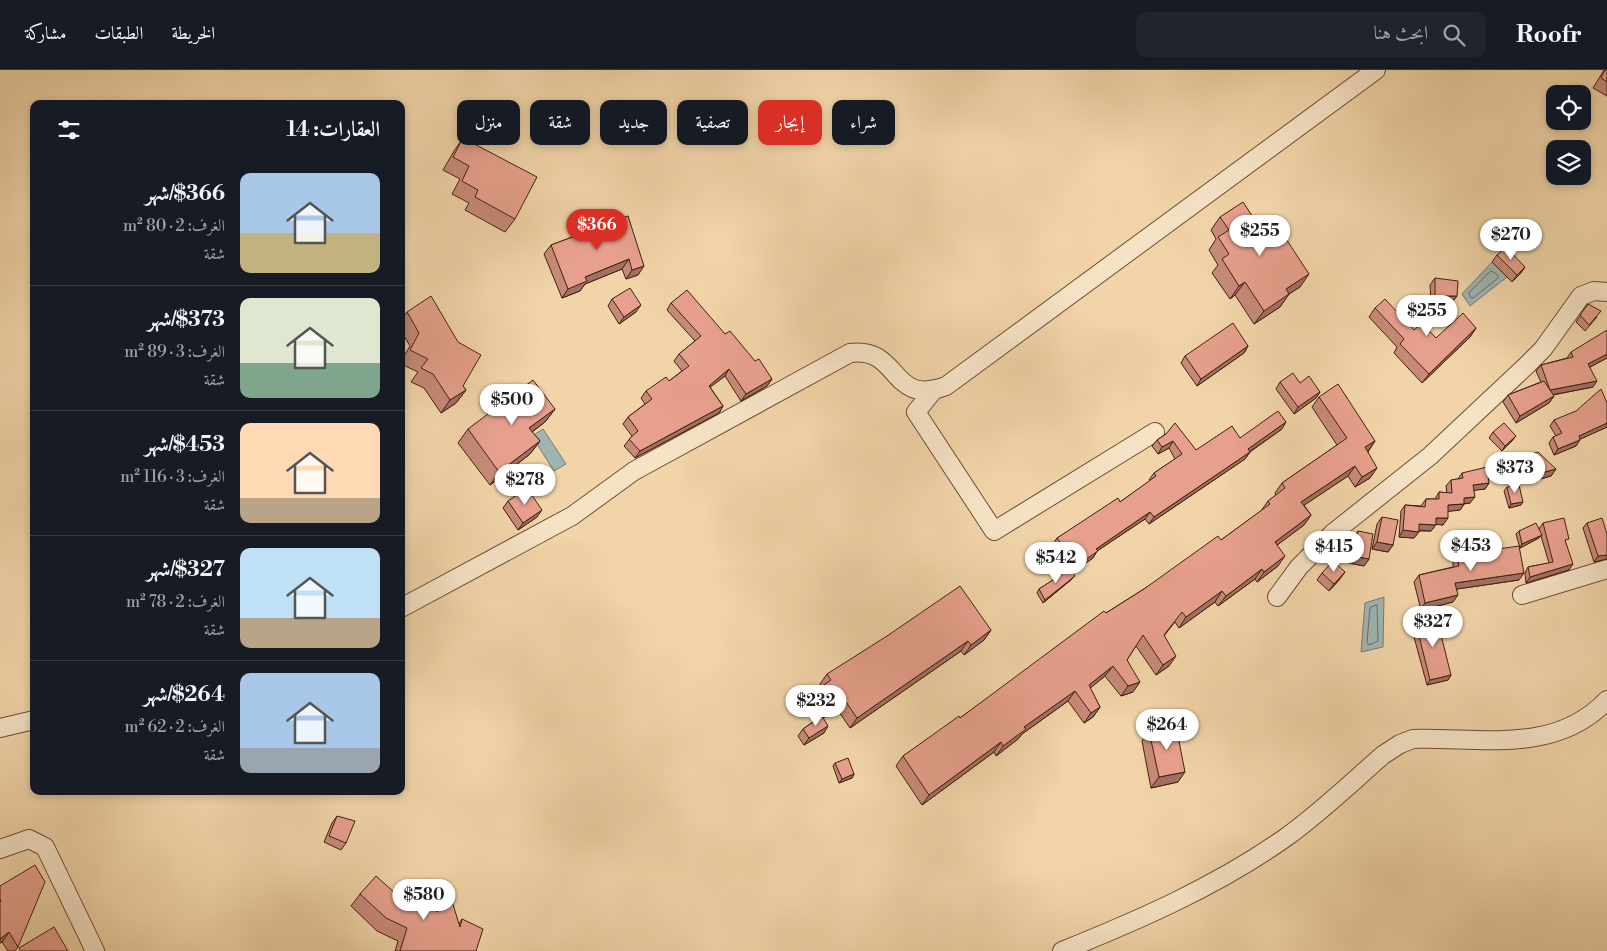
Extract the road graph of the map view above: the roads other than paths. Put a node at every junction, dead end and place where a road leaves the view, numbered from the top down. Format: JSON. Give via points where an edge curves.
{"nodes":[{"id":1,"x":1376,"y":70,"type":"edge"},
{"id":2,"x":1607,"y":292,"type":"edge"},
{"id":3,"x":932,"y":391,"type":"junction"},
{"id":4,"x":1155,"y":432,"type":"dead end"},
{"id":5,"x":1607,"y":569,"type":"edge"},
{"id":6,"x":1522,"y":595,"type":"dead end"},
{"id":7,"x":1277,"y":597,"type":"dead end"},
{"id":8,"x":405,"y":606,"type":"edge"},
{"id":9,"x":1607,"y":700,"type":"edge"},
{"id":10,"x":30,"y":721,"type":"edge"},
{"id":11,"x":0,"y":728,"type":"edge"},
{"id":12,"x":0,"y":849,"type":"edge"},
{"id":13,"x":95,"y":951,"type":"edge"},
{"id":14,"x":1062,"y":951,"type":"edge"}],
"edges":[{"from":1,"to":3,"type":"street","via":[[960,376]]},
{"from":2,"to":7,"type":"street","via":[[1594,291],[1580,296],[1543,349],[1514,378],[1430,456],[1333,533],[1299,568]]},
{"from":3,"to":4,"type":"street","via":[[916,412],[994,531]]},
{"from":3,"to":8,"type":"street","via":[[916,391],[874,355],[864,351],[850,353],[634,471],[572,516]]},
{"from":5,"to":6,"type":"street"},
{"from":9,"to":14,"type":"street","via":[[1592,713],[1545,737],[1520,740],[1413,739],[1400,744],[1383,754],[1286,837],[1245,864],[1156,911]]},
{"from":10,"to":11,"type":"street"},
{"from":12,"to":13,"type":"street","via":[[29,839],[45,847]]}]}
